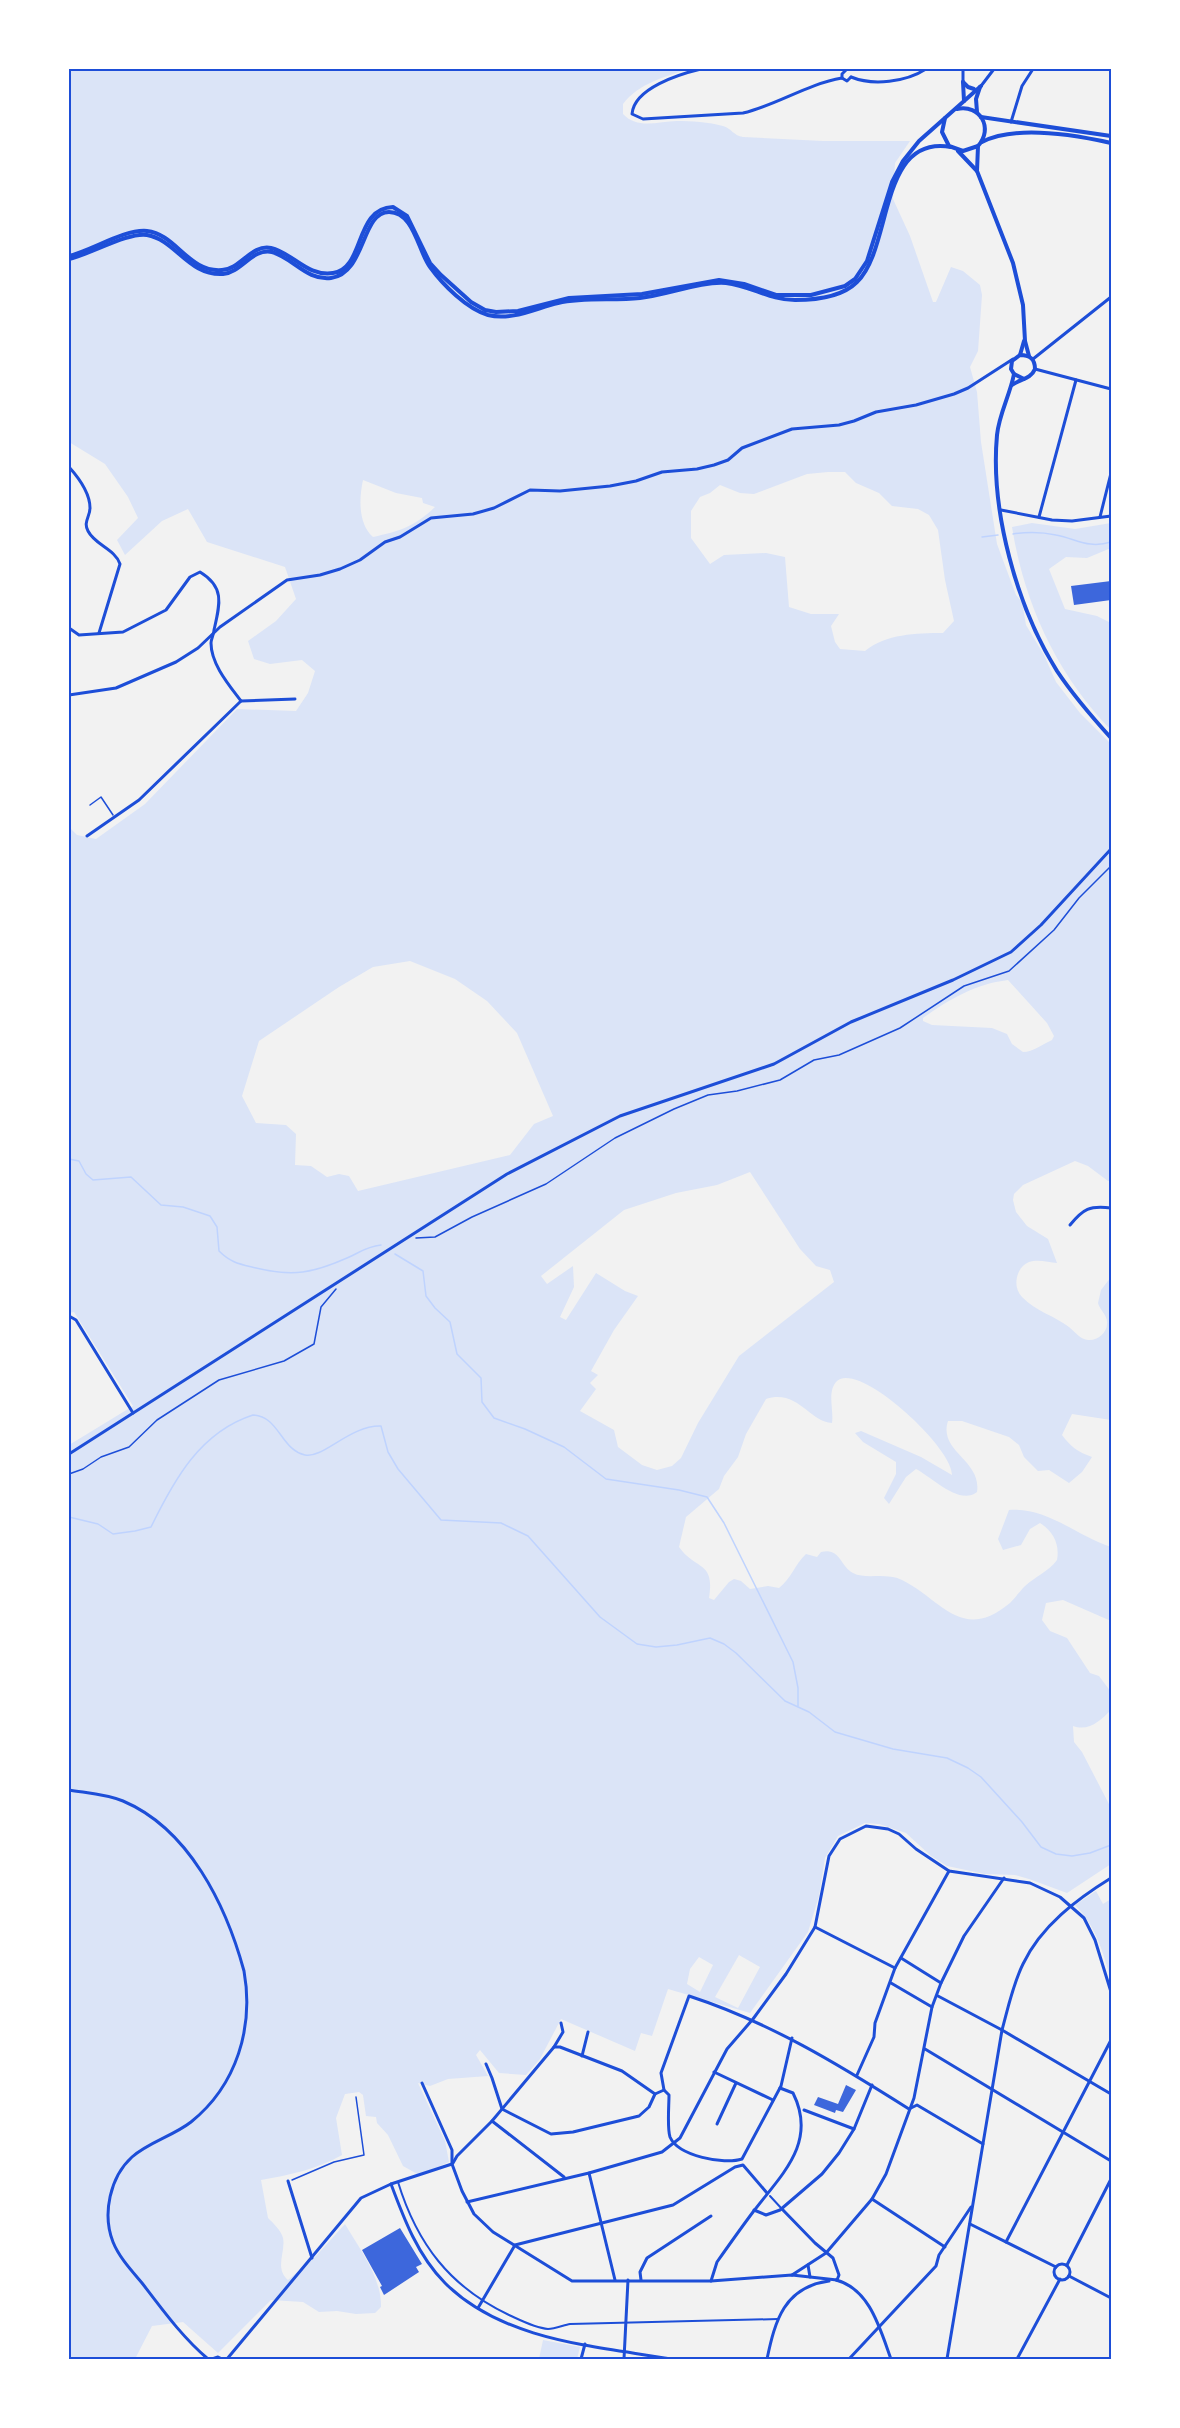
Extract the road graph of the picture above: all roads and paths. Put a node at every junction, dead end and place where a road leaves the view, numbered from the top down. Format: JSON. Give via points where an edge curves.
{"nodes":[{"id":1,"x":701,"y":69,"type":"edge"},
{"id":2,"x":926,"y":69,"type":"edge"},
{"id":3,"x":963,"y":69,"type":"edge"},
{"id":4,"x":994,"y":69,"type":"edge"},
{"id":5,"x":1033,"y":69,"type":"edge"},
{"id":6,"x":847,"y":70,"type":"edge"},
{"id":7,"x":851,"y":77,"type":"junction"},
{"id":8,"x":842,"y":78,"type":"junction"},
{"id":9,"x":963,"y":82,"type":"junction"},
{"id":10,"x":981,"y":86,"type":"junction"},
{"id":11,"x":974,"y":89,"type":"junction"},
{"id":12,"x":964,"y":101,"type":"junction"},
{"id":13,"x":956,"y":110,"type":"junction"},
{"id":14,"x":977,"y":112,"type":"junction"},
{"id":15,"x":946,"y":117,"type":"junction"},
{"id":16,"x":981,"y":117,"type":"junction"},
{"id":17,"x":1011,"y":123,"type":"junction"},
{"id":18,"x":1111,"y":136,"type":"edge"},
{"id":19,"x":1111,"y":143,"type":"edge"},
{"id":20,"x":980,"y":144,"type":"junction"},
{"id":21,"x":951,"y":147,"type":"junction"},
{"id":22,"x":958,"y":151,"type":"junction"},
{"id":23,"x":977,"y":171,"type":"junction"},
{"id":24,"x":69,"y":257,"type":"edge"},
{"id":25,"x":1111,"y":297,"type":"edge"},
{"id":26,"x":1025,"y":340,"type":"junction"},
{"id":27,"x":1020,"y":355,"type":"junction"},
{"id":28,"x":1014,"y":358,"type":"junction"},
{"id":29,"x":1031,"y":358,"type":"junction"},
{"id":30,"x":1000,"y":368,"type":"junction"},
{"id":31,"x":1035,"y":369,"type":"junction"},
{"id":32,"x":1013,"y":373,"type":"junction"},
{"id":33,"x":1024,"y":379,"type":"junction"},
{"id":34,"x":1076,"y":380,"type":"junction"},
{"id":35,"x":1011,"y":386,"type":"junction"},
{"id":36,"x":1111,"y":389,"type":"edge"},
{"id":37,"x":69,"y":466,"type":"edge"},
{"id":38,"x":1111,"y":473,"type":"edge"},
{"id":39,"x":1001,"y":510,"type":"junction"},
{"id":40,"x":1111,"y":516,"type":"edge"},
{"id":41,"x":1100,"y":517,"type":"junction"},
{"id":42,"x":1039,"y":518,"type":"junction"},
{"id":43,"x":69,"y":628,"type":"edge"},
{"id":44,"x":214,"y":632,"type":"junction"},
{"id":45,"x":99,"y":633,"type":"junction"},
{"id":46,"x":69,"y":695,"type":"edge"},
{"id":47,"x":295,"y":699,"type":"dead end"},
{"id":48,"x":241,"y":701,"type":"junction"},
{"id":49,"x":1111,"y":738,"type":"edge"},
{"id":50,"x":90,"y":805,"type":"dead end"},
{"id":51,"x":114,"y":817,"type":"junction"},
{"id":52,"x":87,"y":836,"type":"dead end"},
{"id":53,"x":1111,"y":849,"type":"edge"},
{"id":54,"x":1111,"y":866,"type":"edge"},
{"id":55,"x":1111,"y":1208,"type":"edge"},
{"id":56,"x":1070,"y":1225,"type":"dead end"},
{"id":57,"x":415,"y":1238,"type":"dead end"},
{"id":58,"x":335,"y":1289,"type":"dead end"},
{"id":59,"x":69,"y":1316,"type":"edge"},
{"id":60,"x":133,"y":1413,"type":"junction"},
{"id":61,"x":69,"y":1454,"type":"edge"},
{"id":62,"x":69,"y":1474,"type":"edge"},
{"id":63,"x":69,"y":1790,"type":"edge"},
{"id":64,"x":949,"y":1871,"type":"junction"},
{"id":65,"x":1004,"y":1878,"type":"junction"},
{"id":66,"x":1111,"y":1878,"type":"edge"},
{"id":67,"x":1070,"y":1906,"type":"junction"},
{"id":68,"x":815,"y":1927,"type":"junction"},
{"id":69,"x":901,"y":1958,"type":"junction"},
{"id":70,"x":895,"y":1968,"type":"junction"},
{"id":71,"x":891,"y":1983,"type":"junction"},
{"id":72,"x":941,"y":1983,"type":"junction"},
{"id":73,"x":1111,"y":1992,"type":"edge"},
{"id":74,"x":937,"y":1996,"type":"junction"},
{"id":75,"x":932,"y":2007,"type":"junction"},
{"id":76,"x":753,"y":2019,"type":"junction"},
{"id":77,"x":561,"y":2023,"type":"dead end"},
{"id":78,"x":1002,"y":2030,"type":"junction"},
{"id":79,"x":588,"y":2032,"type":"dead end"},
{"id":80,"x":792,"y":2038,"type":"junction"},
{"id":81,"x":1111,"y":2040,"type":"edge"},
{"id":82,"x":554,"y":2047,"type":"junction"},
{"id":83,"x":925,"y":2049,"type":"junction"},
{"id":84,"x":582,"y":2056,"type":"junction"},
{"id":85,"x":486,"y":2064,"type":"dead end"},
{"id":86,"x":714,"y":2072,"type":"junction"},
{"id":87,"x":857,"y":2075,"type":"junction"},
{"id":88,"x":1088,"y":2081,"type":"junction"},
{"id":89,"x":422,"y":2083,"type":"dead end"},
{"id":90,"x":736,"y":2083,"type":"junction"},
{"id":91,"x":872,"y":2085,"type":"junction"},
{"id":92,"x":780,"y":2088,"type":"junction"},
{"id":93,"x":664,"y":2090,"type":"junction"},
{"id":94,"x":993,"y":2091,"type":"junction"},
{"id":95,"x":655,"y":2094,"type":"junction"},
{"id":96,"x":1111,"y":2094,"type":"edge"},
{"id":97,"x":356,"y":2097,"type":"dead end"},
{"id":98,"x":773,"y":2100,"type":"junction"},
{"id":99,"x":502,"y":2109,"type":"junction"},
{"id":100,"x":909,"y":2109,"type":"junction"},
{"id":101,"x":804,"y":2110,"type":"dead end"},
{"id":102,"x":492,"y":2121,"type":"junction"},
{"id":103,"x":717,"y":2124,"type":"dead end"},
{"id":104,"x":854,"y":2129,"type":"junction"},
{"id":105,"x":1062,"y":2133,"type":"junction"},
{"id":106,"x":673,"y":2143,"type":"junction"},
{"id":107,"x":984,"y":2145,"type":"junction"},
{"id":108,"x":1111,"y":2162,"type":"edge"},
{"id":109,"x":452,"y":2164,"type":"junction"},
{"id":110,"x":589,"y":2172,"type":"junction"},
{"id":111,"x":564,"y":2177,"type":"junction"},
{"id":112,"x":1111,"y":2179,"type":"edge"},
{"id":113,"x":288,"y":2181,"type":"joint"},
{"id":114,"x":398,"y":2182,"type":"junction"},
{"id":115,"x":391,"y":2184,"type":"junction"},
{"id":116,"x":769,"y":2195,"type":"junction"},
{"id":117,"x":873,"y":2199,"type":"junction"},
{"id":118,"x":467,"y":2202,"type":"junction"},
{"id":119,"x":972,"y":2205,"type":"junction"},
{"id":120,"x":782,"y":2209,"type":"junction"},
{"id":121,"x":754,"y":2210,"type":"junction"},
{"id":122,"x":711,"y":2216,"type":"dead end"},
{"id":123,"x":602,"y":2224,"type":"junction"},
{"id":124,"x":970,"y":2224,"type":"junction"},
{"id":125,"x":1006,"y":2242,"type":"junction"},
{"id":126,"x":515,"y":2245,"type":"junction"},
{"id":127,"x":945,"y":2247,"type":"junction"},
{"id":128,"x":826,"y":2253,"type":"junction"},
{"id":129,"x":312,"y":2258,"type":"junction"},
{"id":130,"x":808,"y":2265,"type":"junction"},
{"id":131,"x":1067,"y":2265,"type":"junction"},
{"id":132,"x":1056,"y":2267,"type":"junction"},
{"id":133,"x":792,"y":2275,"type":"junction"},
{"id":134,"x":1069,"y":2276,"type":"junction"},
{"id":135,"x":810,"y":2277,"type":"junction"},
{"id":136,"x":1060,"y":2279,"type":"junction"},
{"id":137,"x":615,"y":2280,"type":"junction"},
{"id":138,"x":628,"y":2280,"type":"junction"},
{"id":139,"x":641,"y":2280,"type":"junction"},
{"id":140,"x":837,"y":2280,"type":"junction"},
{"id":141,"x":711,"y":2281,"type":"junction"},
{"id":142,"x":1111,"y":2298,"type":"edge"},
{"id":143,"x":483,"y":2300,"type":"junction"},
{"id":144,"x":478,"y":2308,"type":"junction"},
{"id":145,"x":778,"y":2319,"type":"junction"},
{"id":146,"x":627,"y":2322,"type":"junction"},
{"id":147,"x":880,"y":2327,"type":"junction"},
{"id":148,"x":585,"y":2344,"type":"junction"},
{"id":149,"x":625,"y":2351,"type":"junction"},
{"id":150,"x":210,"y":2359,"type":"edge"},
{"id":151,"x":222,"y":2359,"type":"edge"},
{"id":152,"x":227,"y":2359,"type":"edge"},
{"id":153,"x":581,"y":2359,"type":"edge"},
{"id":154,"x":624,"y":2359,"type":"edge"},
{"id":155,"x":671,"y":2359,"type":"edge"},
{"id":156,"x":767,"y":2359,"type":"edge"},
{"id":157,"x":849,"y":2359,"type":"edge"},
{"id":158,"x":891,"y":2359,"type":"edge"},
{"id":159,"x":947,"y":2359,"type":"edge"},
{"id":160,"x":1017,"y":2359,"type":"edge"}],
"edges":[{"from":1,"to":8,"type":"street","via":[[653,87],[633,106],[632,114],[643,119],[743,113]]},
{"from":2,"to":7,"type":"street","via":[[899,80]]},
{"from":3,"to":9,"type":"street"},
{"from":4,"to":10,"type":"street"},
{"from":5,"to":17,"type":"street","via":[[1022,86]]},
{"from":6,"to":7,"type":"street"},
{"from":6,"to":8,"type":"street"},
{"from":7,"to":8,"type":"street","via":[[847,81]]},
{"from":9,"to":11,"type":"main road"},
{"from":9,"to":12,"type":"main road"},
{"from":10,"to":11,"type":"main road"},
{"from":10,"to":14,"type":"main road"},
{"from":11,"to":12,"type":"main road"},
{"from":12,"to":13,"type":"main road"},
{"from":13,"to":14,"type":"main road","via":[[967,108]]},
{"from":13,"to":15,"type":"main road"},
{"from":14,"to":16,"type":"main road"},
{"from":15,"to":21,"type":"main road","via":[[942,132]]},
{"from":15,"to":24,"type":"main road","via":[[919,141],[897,169],[860,273],[845,286],[811,295],[776,295],[719,280],[642,294],[569,298],[511,312],[490,311],[471,302],[441,275],[430,263],[406,216],[393,207],[378,210],[349,264],[332,274],[315,272],[283,253],[264,248],[230,268],[210,269],[148,231],[130,232]]},
{"from":16,"to":17,"type":"main road"},
{"from":16,"to":20,"type":"main road","via":[[986,129]]},
{"from":17,"to":18,"type":"main road"},
{"from":19,"to":20,"type":"main road","via":[[1019,133],[999,134]]},
{"from":20,"to":22,"type":"main road","via":[[969,151]]},
{"from":20,"to":23,"type":"main road"},
{"from":21,"to":22,"type":"main road"},
{"from":21,"to":24,"type":"main road","via":[[920,149],[906,164],[870,264],[856,284],[835,295],[810,299],[775,298],[723,283],[490,315],[470,305],[440,279],[424,259],[405,220],[388,212],[373,222],[351,268],[331,278],[314,275],[270,252],[257,254],[231,272],[210,273],[147,235],[129,236],[87,254]]},
{"from":22,"to":23,"type":"main road"},
{"from":23,"to":26,"type":"main road","via":[[1013,263],[1023,305]]},
{"from":25,"to":29,"type":"street"},
{"from":26,"to":27,"type":"main road"},
{"from":26,"to":29,"type":"main road"},
{"from":27,"to":28,"type":"main road"},
{"from":27,"to":29,"type":"main road"},
{"from":28,"to":30,"type":"street"},
{"from":28,"to":32,"type":"main road"},
{"from":29,"to":31,"type":"main road"},
{"from":30,"to":32,"type":"street"},
{"from":30,"to":44,"type":"street","via":[[954,394],[839,425],[792,429],[742,448],[714,465],[662,472],[610,486],[560,491],[530,489],[474,514],[431,518],[340,569],[287,580]]},
{"from":31,"to":33,"type":"main road"},
{"from":31,"to":34,"type":"street"},
{"from":32,"to":33,"type":"main road"},
{"from":32,"to":35,"type":"main road"},
{"from":33,"to":35,"type":"main road"},
{"from":34,"to":36,"type":"street"},
{"from":34,"to":42,"type":"street"},
{"from":35,"to":39,"type":"main road","via":[[997,436]]},
{"from":37,"to":45,"type":"street","via":[[89,503],[87,531],[120,564]]},
{"from":38,"to":41,"type":"street"},
{"from":39,"to":42,"type":"street"},
{"from":39,"to":49,"type":"main road","via":[[1006,542],[1044,648],[1079,702]]},
{"from":40,"to":41,"type":"street"},
{"from":41,"to":42,"type":"street","via":[[1071,521]]},
{"from":43,"to":45,"type":"street","via":[[79,635]]},
{"from":44,"to":45,"type":"street","via":[[218,592],[213,580],[197,572],[163,612],[123,632]]},
{"from":44,"to":46,"type":"street","via":[[182,658],[129,684]]},
{"from":44,"to":48,"type":"street","via":[[211,643],[215,659]]},
{"from":47,"to":48,"type":"street"},
{"from":48,"to":51,"type":"street","via":[[139,800]]},
{"from":50,"to":51,"type":"lane","via":[[101,797]]},
{"from":51,"to":52,"type":"street"},
{"from":53,"to":60,"type":"street","via":[[1011,952],[851,1022],[774,1064],[628,1112],[507,1174]]},
{"from":54,"to":57,"type":"path","via":[[1054,930],[1009,970],[964,986],[900,1028],[839,1055],[814,1060],[780,1080],[708,1095],[674,1109],[615,1138],[546,1185],[435,1237]]},
{"from":55,"to":56,"type":"street","via":[[1096,1206],[1082,1210]]},
{"from":58,"to":62,"type":"path","via":[[321,1307],[314,1344],[284,1361],[219,1380],[157,1420],[129,1447]]},
{"from":59,"to":60,"type":"street","via":[[76,1320]]},
{"from":60,"to":61,"type":"street"},
{"from":63,"to":150,"type":"street","via":[[121,1800],[149,1815],[170,1833],[212,1889],[244,1971],[247,2028],[226,2082],[191,2122],[132,2157],[113,2184],[109,2205],[109,2226],[121,2257],[184,2336]]},
{"from":64,"to":65,"type":"street"},
{"from":64,"to":68,"type":"street","via":[[895,1832],[866,1826],[853,1830],[840,1839],[829,1856]]},
{"from":64,"to":69,"type":"street"},
{"from":65,"to":67,"type":"street","via":[[1047,1889]]},
{"from":65,"to":72,"type":"street","via":[[964,1936]]},
{"from":66,"to":67,"type":"street"},
{"from":67,"to":73,"type":"street","via":[[1084,1918],[1095,1940]]},
{"from":67,"to":78,"type":"street","via":[[1042,1935],[1023,1964]]},
{"from":68,"to":70,"type":"street"},
{"from":68,"to":76,"type":"street"},
{"from":69,"to":70,"type":"street"},
{"from":69,"to":72,"type":"street"},
{"from":70,"to":71,"type":"street"},
{"from":71,"to":75,"type":"street"},
{"from":71,"to":87,"type":"street"},
{"from":72,"to":74,"type":"street"},
{"from":74,"to":75,"type":"street"},
{"from":74,"to":78,"type":"street"},
{"from":75,"to":83,"type":"street"},
{"from":76,"to":80,"type":"street"},
{"from":76,"to":86,"type":"street","via":[[727,2049]]},
{"from":76,"to":93,"type":"street","via":[[689,1996],[661,2073]]},
{"from":77,"to":82,"type":"street","via":[[563,2032]]},
{"from":78,"to":88,"type":"street"},
{"from":78,"to":94,"type":"street"},
{"from":79,"to":84,"type":"street"},
{"from":80,"to":87,"type":"street"},
{"from":80,"to":92,"type":"street"},
{"from":81,"to":88,"type":"street"},
{"from":82,"to":84,"type":"street"},
{"from":82,"to":99,"type":"street"},
{"from":83,"to":94,"type":"street"},
{"from":83,"to":100,"type":"street"},
{"from":84,"to":95,"type":"street","via":[[622,2071]]},
{"from":85,"to":99,"type":"street"},
{"from":86,"to":90,"type":"street"},
{"from":86,"to":106,"type":"street","via":[[688,2127]]},
{"from":87,"to":91,"type":"street"},
{"from":88,"to":96,"type":"street"},
{"from":88,"to":105,"type":"street"},
{"from":89,"to":109,"type":"street","via":[[452,2150]]},
{"from":90,"to":98,"type":"street"},
{"from":90,"to":103,"type":"street"},
{"from":91,"to":100,"type":"street"},
{"from":91,"to":104,"type":"street"},
{"from":92,"to":98,"type":"street"},
{"from":92,"to":116,"type":"street","via":[[793,2093],[801,2109],[802,2128],[794,2157]]},
{"from":93,"to":95,"type":"street"},
{"from":93,"to":106,"type":"street","via":[[669,2095],[669,2134]]},
{"from":94,"to":105,"type":"street"},
{"from":94,"to":107,"type":"street"},
{"from":95,"to":99,"type":"street","via":[[639,2116],[573,2132],[551,2134]]},
{"from":97,"to":113,"type":"path","via":[[364,2155],[334,2162]]},
{"from":98,"to":106,"type":"street","via":[[742,2159],[703,2159]]},
{"from":99,"to":102,"type":"street"},
{"from":100,"to":107,"type":"street","via":[[917,2105]]},
{"from":100,"to":117,"type":"street","via":[[898,2146]]},
{"from":101,"to":104,"type":"street"},
{"from":102,"to":109,"type":"street"},
{"from":102,"to":111,"type":"street"},
{"from":104,"to":120,"type":"street","via":[[822,2174]]},
{"from":105,"to":108,"type":"street"},
{"from":105,"to":125,"type":"street"},
{"from":106,"to":110,"type":"street","via":[[662,2152]]},
{"from":107,"to":119,"type":"street"},
{"from":109,"to":114,"type":"street"},
{"from":109,"to":118,"type":"street"},
{"from":110,"to":111,"type":"street"},
{"from":110,"to":123,"type":"street"},
{"from":111,"to":118,"type":"street"},
{"from":112,"to":131,"type":"street"},
{"from":113,"to":129,"type":"street"},
{"from":114,"to":115,"type":"street"},
{"from":114,"to":143,"type":"street","via":[[418,2233],[433,2255],[447,2273]]},
{"from":115,"to":129,"type":"street","via":[[361,2198]]},
{"from":115,"to":144,"type":"street","via":[[405,2223],[423,2253],[445,2283]]},
{"from":116,"to":120,"type":"street"},
{"from":116,"to":121,"type":"street"},
{"from":116,"to":123,"type":"street","via":[[743,2165],[673,2205]]},
{"from":117,"to":127,"type":"street"},
{"from":117,"to":128,"type":"street"},
{"from":118,"to":126,"type":"street","via":[[494,2232]]},
{"from":119,"to":124,"type":"street"},
{"from":119,"to":127,"type":"street"},
{"from":120,"to":121,"type":"street","via":[[766,2215]]},
{"from":120,"to":128,"type":"street"},
{"from":121,"to":141,"type":"street","via":[[717,2262]]},
{"from":122,"to":139,"type":"street","via":[[647,2258],[640,2272]]},
{"from":123,"to":126,"type":"street"},
{"from":123,"to":137,"type":"street"},
{"from":124,"to":125,"type":"street"},
{"from":124,"to":159,"type":"street"},
{"from":125,"to":132,"type":"street"},
{"from":126,"to":137,"type":"street","via":[[572,2281]]},
{"from":126,"to":143,"type":"street"},
{"from":127,"to":147,"type":"street","via":[[936,2266]]},
{"from":128,"to":130,"type":"street"},
{"from":128,"to":140,"type":"street","via":[[833,2258]]},
{"from":129,"to":152,"type":"street"},
{"from":130,"to":133,"type":"street"},
{"from":130,"to":135,"type":"street"},
{"from":131,"to":132,"type":"street"},
{"from":131,"to":134,"type":"street"},
{"from":132,"to":136,"type":"street","via":[[1055,2274]]},
{"from":133,"to":135,"type":"street"},
{"from":133,"to":141,"type":"street"},
{"from":134,"to":136,"type":"street"},
{"from":134,"to":142,"type":"street"},
{"from":135,"to":140,"type":"street"},
{"from":136,"to":160,"type":"street"},
{"from":137,"to":138,"type":"street"},
{"from":138,"to":139,"type":"street"},
{"from":138,"to":146,"type":"street"},
{"from":139,"to":141,"type":"street"},
{"from":140,"to":145,"type":"street","via":[[805,2289],[784,2306]]},
{"from":140,"to":147,"type":"street","via":[[850,2285],[868,2305]]},
{"from":143,"to":144,"type":"street"},
{"from":143,"to":146,"type":"street","via":[[522,2321],[548,2329],[570,2324]]},
{"from":144,"to":148,"type":"street","via":[[547,2337]]},
{"from":145,"to":146,"type":"street"},
{"from":145,"to":156,"type":"street"},
{"from":146,"to":149,"type":"street"},
{"from":147,"to":157,"type":"street"},
{"from":147,"to":158,"type":"street"},
{"from":148,"to":149,"type":"street"},
{"from":148,"to":153,"type":"street"},
{"from":149,"to":154,"type":"street"},
{"from":149,"to":155,"type":"street"},
{"from":150,"to":151,"type":"street"}]}
